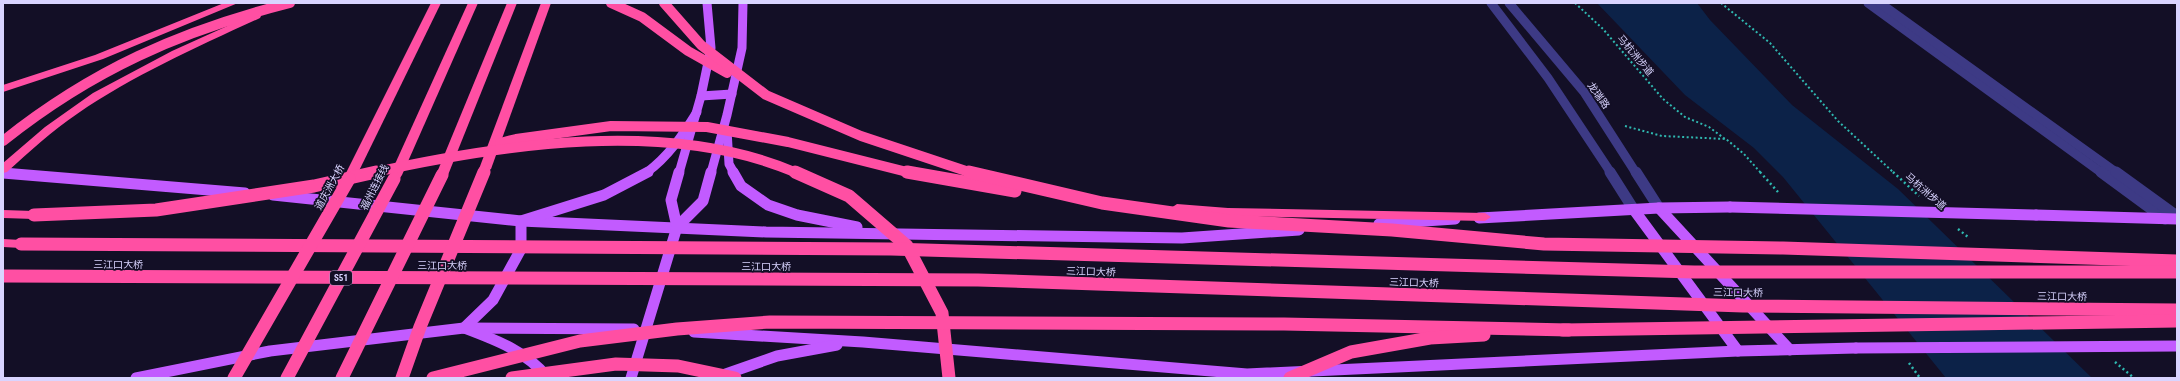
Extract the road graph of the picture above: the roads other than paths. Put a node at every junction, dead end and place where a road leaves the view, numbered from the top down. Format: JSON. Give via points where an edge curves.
{"nodes":[{"id":1,"x":233,"y":3,"type":"edge"},
{"id":2,"x":282,"y":3,"type":"edge"},
{"id":3,"x":290,"y":3,"type":"edge"},
{"id":4,"x":436,"y":3,"type":"edge"},
{"id":5,"x":473,"y":3,"type":"edge"},
{"id":6,"x":512,"y":3,"type":"edge"},
{"id":7,"x":546,"y":3,"type":"edge"},
{"id":8,"x":611,"y":3,"type":"edge"},
{"id":9,"x":664,"y":3,"type":"edge"},
{"id":10,"x":707,"y":3,"type":"edge"},
{"id":11,"x":743,"y":3,"type":"edge"},
{"id":12,"x":1491,"y":3,"type":"edge"},
{"id":13,"x":1509,"y":3,"type":"edge"},
{"id":14,"x":1868,"y":3,"type":"edge"},
{"id":15,"x":1880,"y":3,"type":"edge"},
{"id":16,"x":3,"y":89,"type":"edge"},
{"id":17,"x":732,"y":94,"type":"junction"},
{"id":18,"x":766,"y":95,"type":"junction"},
{"id":19,"x":701,"y":96,"type":"junction"},
{"id":20,"x":697,"y":112,"type":"junction"},
{"id":21,"x":727,"y":115,"type":"junction"},
{"id":22,"x":3,"y":141,"type":"edge"},
{"id":23,"x":421,"y":162,"type":"junction"},
{"id":24,"x":3,"y":169,"type":"edge"},
{"id":25,"x":3,"y":173,"type":"edge"},
{"id":26,"x":1659,"y":208,"type":"junction"},
{"id":27,"x":1634,"y":210,"type":"junction"},
{"id":28,"x":3,"y":214,"type":"edge"},
{"id":29,"x":1485,"y":217,"type":"junction"},
{"id":30,"x":2177,"y":217,"type":"edge"},
{"id":31,"x":2165,"y":219,"type":"junction"},
{"id":32,"x":521,"y":221,"type":"junction"},
{"id":33,"x":677,"y":227,"type":"junction"},
{"id":34,"x":936,"y":234,"type":"junction"},
{"id":35,"x":3,"y":243,"type":"edge"},
{"id":36,"x":2177,"y":261,"type":"edge"},
{"id":37,"x":2177,"y":272,"type":"edge"},
{"id":38,"x":3,"y":276,"type":"edge"},
{"id":39,"x":2177,"y":310,"type":"edge"},
{"id":40,"x":2177,"y":321,"type":"edge"},
{"id":41,"x":420,"y":327,"type":"junction"},
{"id":42,"x":464,"y":328,"type":"junction"},
{"id":43,"x":645,"y":330,"type":"junction"},
{"id":44,"x":1569,"y":330,"type":"junction"},
{"id":45,"x":863,"y":342,"type":"junction"},
{"id":46,"x":2177,"y":346,"type":"edge"},
{"id":47,"x":1790,"y":350,"type":"junction"},
{"id":48,"x":1738,"y":351,"type":"junction"},
{"id":49,"x":136,"y":378,"type":"edge"},
{"id":50,"x":234,"y":378,"type":"edge"},
{"id":51,"x":287,"y":378,"type":"edge"},
{"id":52,"x":342,"y":378,"type":"edge"},
{"id":53,"x":396,"y":378,"type":"edge"},
{"id":54,"x":402,"y":378,"type":"edge"},
{"id":55,"x":433,"y":378,"type":"edge"},
{"id":56,"x":512,"y":378,"type":"edge"},
{"id":57,"x":548,"y":378,"type":"edge"},
{"id":58,"x":631,"y":378,"type":"edge"},
{"id":59,"x":716,"y":378,"type":"edge"},
{"id":60,"x":735,"y":378,"type":"edge"},
{"id":61,"x":949,"y":378,"type":"edge"},
{"id":62,"x":1290,"y":378,"type":"edge"}],
"edges":[{"from":1,"to":16,"type":"highway","via":[[99,57]]},
{"from":2,"to":24,"type":"highway","bridge":true,"via":[[193,45],[107,90],[49,129]]},
{"from":3,"to":22,"type":"highway","bridge":true,"via":[[254,11],[162,44],[76,86]]},
{"from":4,"to":50,"type":"highway","name":"道庆洲大桥","bridge":true,"via":[[349,179]]},
{"from":5,"to":51,"type":"highway","name":"福州连接线","number":"S51","bridge":true,"via":[[394,179]]},
{"from":6,"to":52,"type":"highway","bridge":true,"via":[[442,175]]},
{"from":7,"to":41,"type":"highway","bridge":true,"via":[[485,169]]},
{"from":8,"to":18,"type":"highway","bridge":true,"via":[[642,17],[688,51]]},
{"from":9,"to":18,"type":"highway","bridge":true,"via":[[701,45]]},
{"from":10,"to":19,"type":"main road","via":[[711,48]]},
{"from":11,"to":17,"type":"main road","via":[[742,48]]},
{"from":12,"to":27,"type":"street","via":[[1547,75]]},
{"from":13,"to":26,"type":"street","name":"龙瑞路","via":[[1584,92]]},
{"from":14,"to":31,"type":"street"},
{"from":15,"to":30,"type":"street"},
{"from":17,"to":19,"type":"main road"},
{"from":17,"to":21,"type":"main road"},
{"from":18,"to":36,"type":"highway","bridge":true,"via":[[861,136],[971,173],[1102,203],[1229,221],[1392,230],[1544,244],[1790,248]]},
{"from":19,"to":20,"type":"main road"},
{"from":20,"to":32,"type":"main road","via":[[673,150],[647,172],[609,194]]},
{"from":20,"to":33,"type":"main road","via":[[671,200]]},
{"from":21,"to":33,"type":"main road","via":[[703,200]]},
{"from":21,"to":34,"type":"main road","via":[[726,141],[730,164],[741,186],[768,205],[797,216],[841,225]]},
{"from":23,"to":28,"type":"highway","bridge":true,"via":[[314,186],[156,210]]},
{"from":23,"to":29,"type":"highway","bridge":true,"via":[[516,139],[604,127],[707,127],[788,142],[922,176],[1056,197],[1228,212]]},
{"from":23,"to":61,"type":"highway","bridge":true,"via":[[513,148],[600,140],[691,145],[769,161],[849,196],[907,246],[942,313]]},
{"from":25,"to":32,"type":"main road","via":[[274,196]]},
{"from":26,"to":27,"type":"main road"},
{"from":26,"to":31,"type":"main road","bridge":true,"via":[[1730,207]]},
{"from":26,"to":47,"type":"main road"},
{"from":27,"to":29,"type":"main road"},
{"from":27,"to":48,"type":"main road"},
{"from":29,"to":34,"type":"main road","via":[[1182,238]]},
{"from":30,"to":31,"type":"main road"},
{"from":32,"to":33,"type":"main road"},
{"from":32,"to":42,"type":"main road","via":[[522,249],[493,300]]},
{"from":33,"to":34,"type":"main road","via":[[766,232]]},
{"from":33,"to":43,"type":"main road"},
{"from":35,"to":37,"type":"highway","name":"三江口大桥","bridge":true,"via":[[891,249],[1694,272]]},
{"from":38,"to":39,"type":"highway","name":"三江口大桥","bridge":true,"via":[[978,280],[1744,306]]},
{"from":40,"to":44,"type":"highway","bridge":true},
{"from":41,"to":53,"type":"highway","bridge":true},
{"from":41,"to":54,"type":"highway","bridge":true},
{"from":42,"to":43,"type":"main road"},
{"from":42,"to":49,"type":"main road","via":[[270,351]]},
{"from":42,"to":57,"type":"main road","via":[[508,344],[542,369]]},
{"from":43,"to":45,"type":"main road"},
{"from":43,"to":58,"type":"main road"},
{"from":44,"to":55,"type":"highway","bridge":true,"via":[[1284,324],[770,322],[677,329],[580,341]]},
{"from":44,"to":62,"type":"highway","bridge":true,"via":[[1430,338],[1351,352]]},
{"from":45,"to":48,"type":"main road","via":[[1247,374]]},
{"from":45,"to":59,"type":"main road","via":[[794,351],[747,364]]},
{"from":46,"to":47,"type":"main road","bridge":true},
{"from":47,"to":48,"type":"main road"},
{"from":56,"to":60,"type":"highway","bridge":true,"via":[[616,364],[678,366]]}]}
